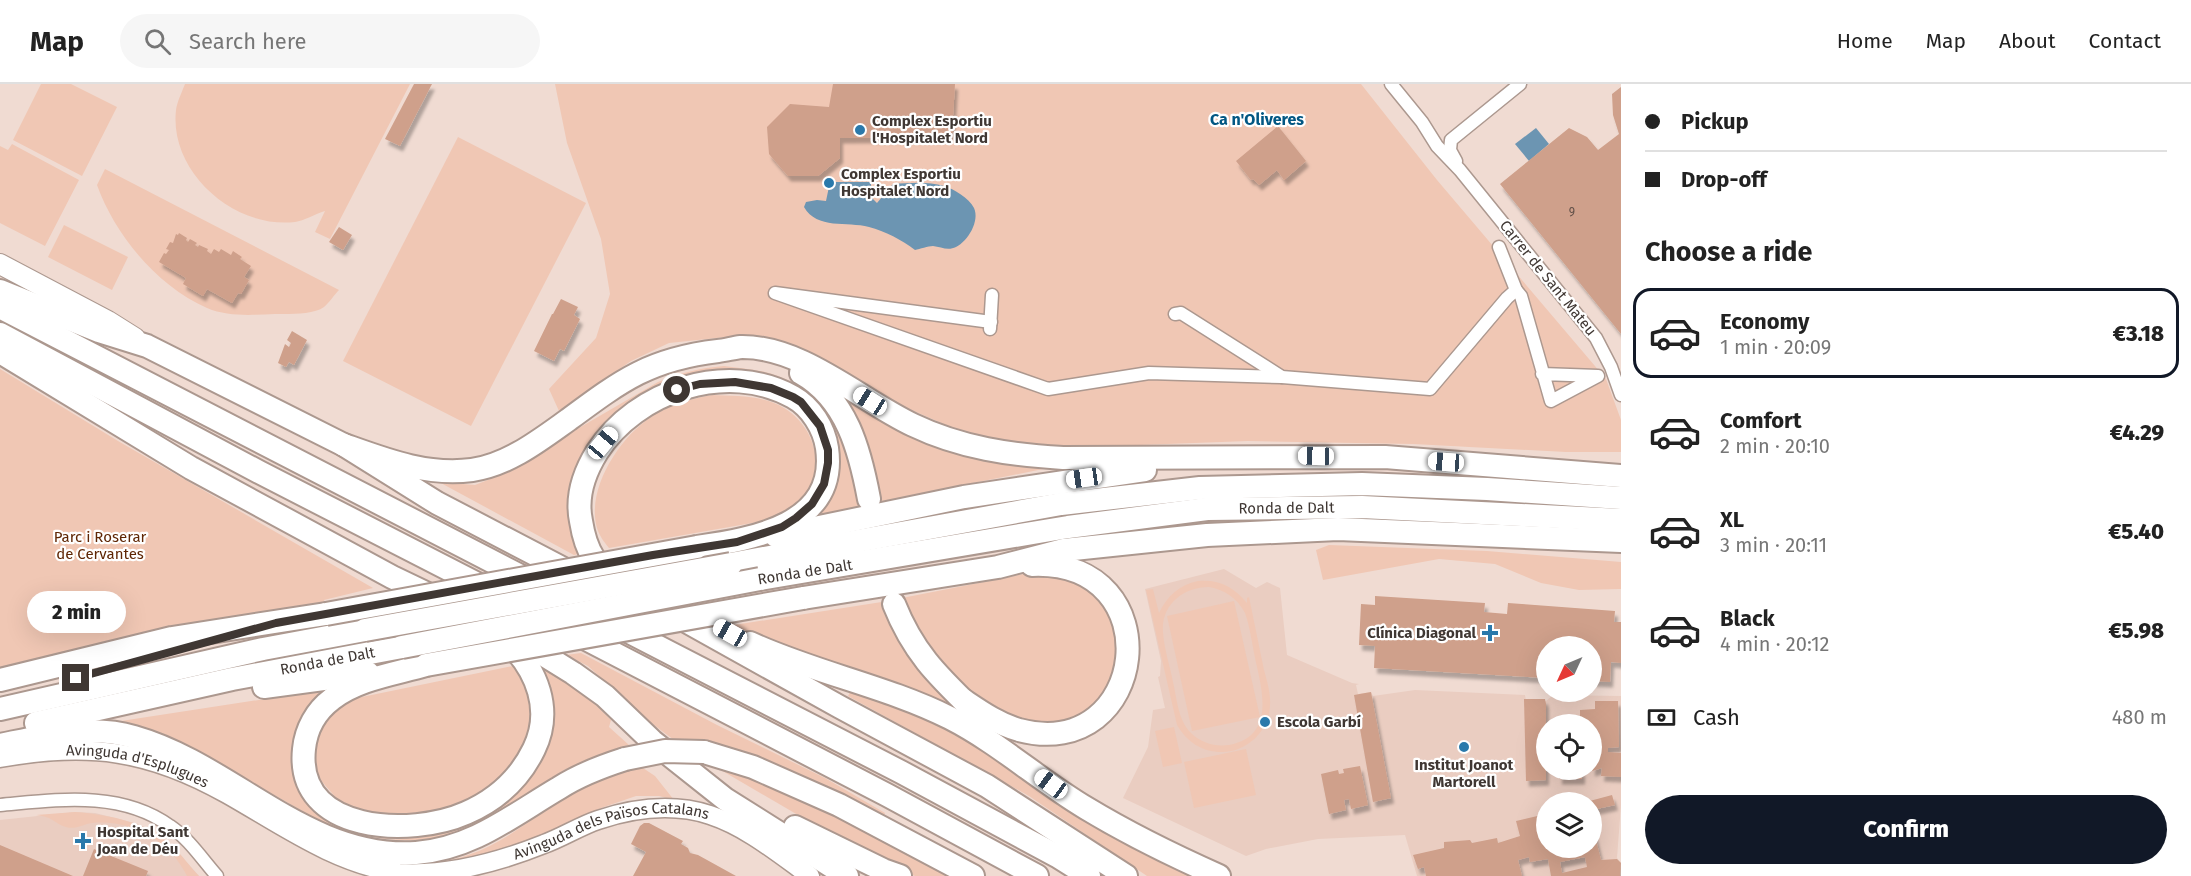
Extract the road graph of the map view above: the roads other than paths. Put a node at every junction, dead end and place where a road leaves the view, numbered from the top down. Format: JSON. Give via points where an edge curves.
{"nodes":[{"id":1,"x":1391,"y":84,"type":"edge"},
{"id":2,"x":1520,"y":84,"type":"edge"},
{"id":3,"x":1460,"y":170,"type":"junction"},
{"id":4,"x":1499,"y":247,"type":"dead end"},
{"id":5,"x":0,"y":264,"type":"edge"},
{"id":6,"x":1516,"y":290,"type":"junction"},
{"id":7,"x":0,"y":291,"type":"edge"},
{"id":8,"x":992,"y":295,"type":"dead end"},
{"id":9,"x":0,"y":308,"type":"edge"},
{"id":10,"x":1174,"y":314,"type":"dead end"},
{"id":11,"x":0,"y":334,"type":"edge"},
{"id":12,"x":147,"y":346,"type":"junction"},
{"id":13,"x":719,"y":351,"type":"junction"},
{"id":14,"x":0,"y":352,"type":"edge"},
{"id":15,"x":1542,"y":374,"type":"dead end"},
{"id":16,"x":1282,"y":376,"type":"junction"},
{"id":17,"x":1621,"y":395,"type":"edge"},
{"id":18,"x":344,"y":445,"type":"junction"},
{"id":19,"x":1233,"y":459,"type":"junction"},
{"id":20,"x":1530,"y":468,"type":"junction"},
{"id":21,"x":1621,"y":468,"type":"edge"},
{"id":22,"x":1621,"y":476,"type":"edge"},
{"id":23,"x":1621,"y":498,"type":"edge"},
{"id":24,"x":869,"y":499,"type":"dead end"},
{"id":25,"x":1621,"y":520,"type":"edge"},
{"id":26,"x":581,"y":523,"type":"junction"},
{"id":27,"x":1621,"y":541,"type":"edge"},
{"id":28,"x":737,"y":542,"type":"junction"},
{"id":29,"x":998,"y":567,"type":"junction"},
{"id":30,"x":441,"y":600,"type":"junction"},
{"id":31,"x":894,"y":604,"type":"dead end"},
{"id":32,"x":276,"y":623,"type":"junction"},
{"id":33,"x":426,"y":665,"type":"junction"},
{"id":34,"x":0,"y":680,"type":"edge"},
{"id":35,"x":963,"y":700,"type":"junction"},
{"id":36,"x":0,"y":707,"type":"edge"},
{"id":37,"x":840,"y":707,"type":"junction"},
{"id":38,"x":45,"y":721,"type":"junction"},
{"id":39,"x":0,"y":732,"type":"edge"},
{"id":40,"x":0,"y":745,"type":"edge"},
{"id":41,"x":0,"y":758,"type":"edge"},
{"id":42,"x":682,"y":766,"type":"junction"},
{"id":43,"x":230,"y":783,"type":"junction"},
{"id":44,"x":0,"y":805,"type":"edge"},
{"id":45,"x":265,"y":817,"type":"junction"},
{"id":46,"x":1187,"y":862,"type":"junction"},
{"id":47,"x":217,"y":876,"type":"edge"},
{"id":48,"x":810,"y":876,"type":"edge"},
{"id":49,"x":847,"y":876,"type":"edge"},
{"id":50,"x":900,"y":876,"type":"edge"},
{"id":51,"x":973,"y":876,"type":"edge"},
{"id":52,"x":1037,"y":876,"type":"edge"},
{"id":53,"x":1089,"y":876,"type":"edge"},
{"id":54,"x":1126,"y":876,"type":"edge"},
{"id":55,"x":1220,"y":876,"type":"edge"}],
"edges":[{"from":1,"to":3,"type":"street","name":"Carrer de Sant Mateu"},
{"from":2,"to":3,"type":"street","name":"Carrer de Sant Mateu","via":[[1451,140],[1450,150]]},
{"from":3,"to":17,"type":"street","name":"Carrer de Sant Mateu","via":[[1596,338]]},
{"from":4,"to":6,"type":"street"},
{"from":5,"to":12,"type":"main road"},
{"from":6,"to":15,"type":"street","via":[[1521,296]]},
{"from":6,"to":16,"type":"street","via":[[1430,389]]},
{"from":7,"to":12,"type":"highway"},
{"from":8,"to":16,"type":"street","via":[[991,326],[775,293],[1048,389],[1149,373]]},
{"from":9,"to":53,"type":"highway","via":[[901,772]]},
{"from":10,"to":16,"type":"street","via":[[1181,313]]},
{"from":11,"to":52,"type":"highway"},
{"from":12,"to":18,"type":"highway"},
{"from":13,"to":18,"type":"highway","via":[[673,358],[646,368],[515,455],[475,470],[402,465]]},
{"from":13,"to":19,"type":"highway","via":[[741,347],[792,358],[912,425],[973,447],[1063,458]]},
{"from":13,"to":24,"type":"highway","via":[[782,365],[823,390],[849,426]]},
{"from":14,"to":30,"type":"highway","via":[[191,468]]},
{"from":18,"to":37,"type":"highway","via":[[447,508],[728,654]]},
{"from":19,"to":20,"type":"highway","via":[[1385,457]]},
{"from":19,"to":28,"type":"highway","via":[[964,497]]},
{"from":20,"to":21,"type":"highway"},
{"from":20,"to":22,"type":"highway"},
{"from":23,"to":36,"type":"highway","name":"Ronda de Dalt","bridge":true,"via":[[1362,484],[1200,488],[1061,504],[263,649]]},
{"from":25,"to":38,"type":"highway","name":"Ronda de Dalt","bridge":true,"via":[[1362,507],[1207,509],[1068,527],[760,579],[232,679]]},
{"from":26,"to":28,"type":"highway","via":[[580,496],[589,465],[632,414],[650,401],[687,387],[747,383],[784,393],[808,410],[825,438],[828,463],[820,492],[806,510],[782,527]]},
{"from":26,"to":37,"type":"highway","via":[[586,547],[610,577]]},
{"from":26,"to":46,"type":"highway","via":[[603,558],[638,584],[762,648],[949,718],[1002,749],[1085,808]]},
{"from":27,"to":29,"type":"highway","via":[[1338,529],[1134,542],[1064,550]]},
{"from":28,"to":32,"type":"highway","bridge":true},
{"from":29,"to":33,"type":"highway","bridge":true,"via":[[803,597]]},
{"from":29,"to":35,"type":"highway","via":[[1053,565],[1086,576],[1103,589],[1124,623],[1129,646],[1125,674],[1109,704],[1074,730],[1030,732],[1006,726]]},
{"from":30,"to":33,"type":"highway","via":[[506,639],[526,661],[537,684],[542,711],[539,736],[516,778],[466,813],[438,823],[406,827],[346,818],[326,805],[308,780],[303,758],[307,733],[316,715],[351,688]]},
{"from":30,"to":42,"type":"highway","via":[[514,636],[573,673],[605,696]]},
{"from":31,"to":35,"type":"highway","via":[[926,662]]},
{"from":32,"to":34,"type":"highway","via":[[172,638]]},
{"from":32,"to":36,"type":"highway","via":[[96,672]]},
{"from":33,"to":38,"type":"highway"},
{"from":35,"to":46,"type":"highway","via":[[1047,771]]},
{"from":37,"to":54,"type":"highway","via":[[987,786]]},
{"from":38,"to":39,"type":"highway","name":"Ronda de Dalt"},
{"from":40,"to":43,"type":"highway","via":[[59,732],[99,731],[133,736],[184,757]]},
{"from":41,"to":45,"type":"street","name":"Avinguda d'Esplugues","via":[[56,749],[97,749],[138,756],[225,793]]},
{"from":42,"to":49,"type":"highway","via":[[725,799]]},
{"from":42,"to":50,"type":"highway","via":[[797,828]]},
{"from":43,"to":45,"type":"highway"},
{"from":43,"to":51,"type":"highway","bridge":true,"via":[[311,831],[338,842],[391,853],[417,853],[481,836],[560,787],[602,767],[665,752],[704,752],[753,766]]},
{"from":44,"to":47,"type":"street","via":[[85,799],[139,810],[171,826]]},
{"from":45,"to":48,"type":"street","name":"Avinguda dels Països Catalans","via":[[321,848],[366,866],[434,874],[478,867],[598,820],[665,807],[707,814],[729,823]]},
{"from":46,"to":55,"type":"highway"}]}
